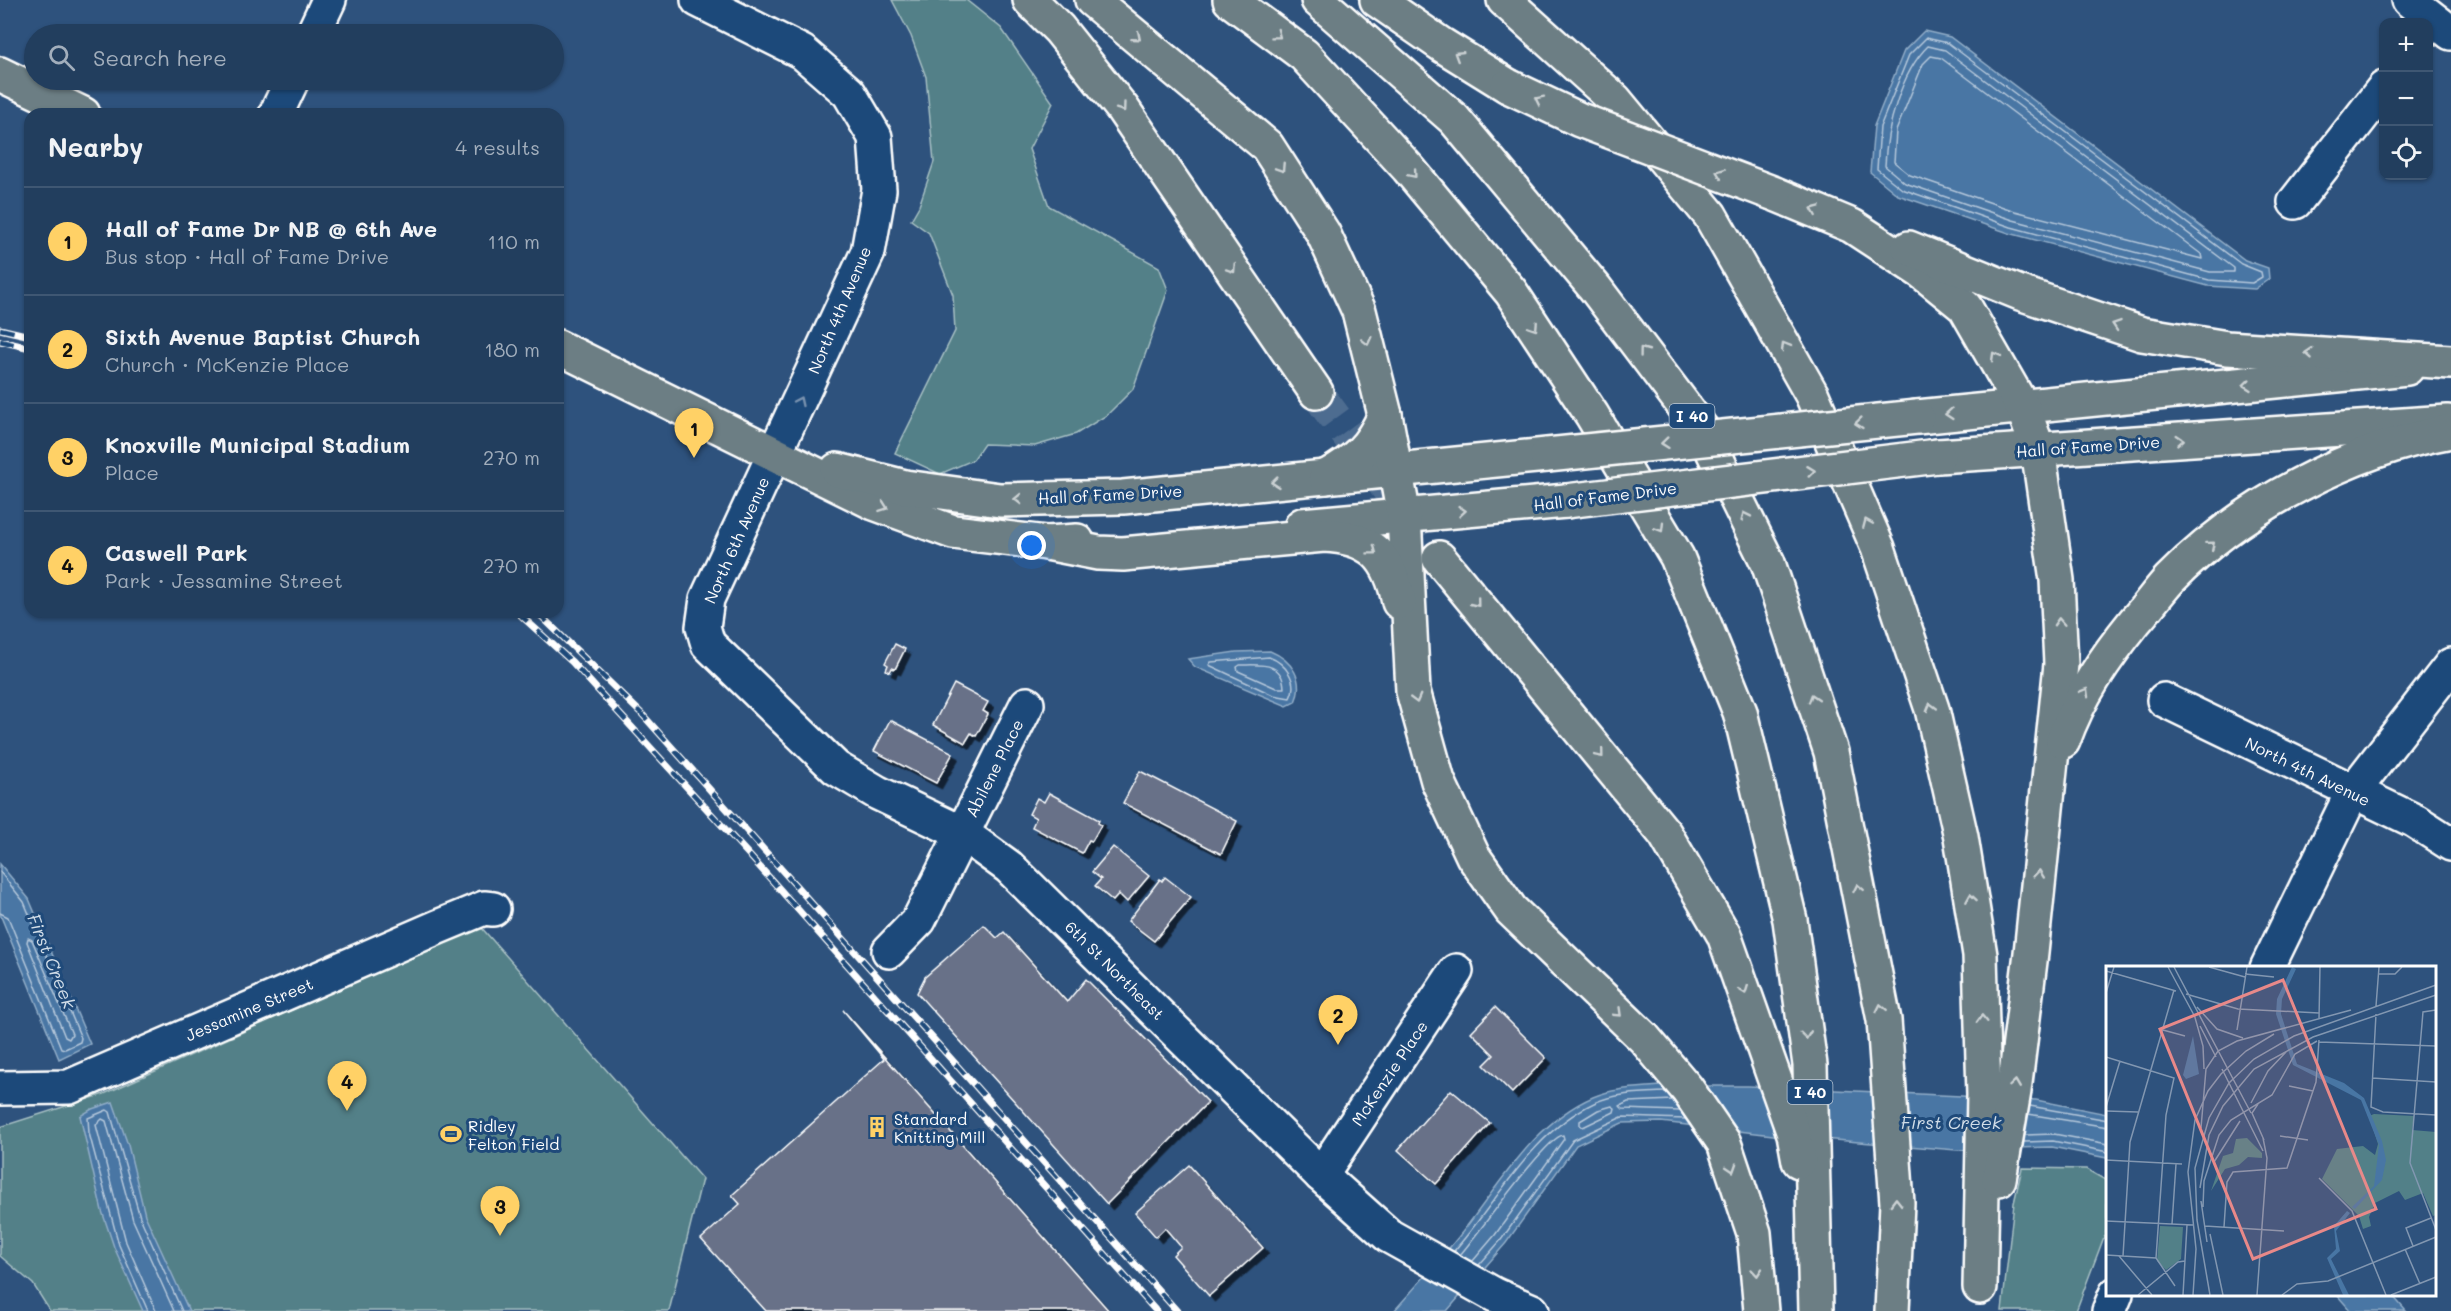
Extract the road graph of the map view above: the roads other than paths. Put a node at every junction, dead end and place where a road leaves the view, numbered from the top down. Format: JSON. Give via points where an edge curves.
{"nodes":[{"id":1,"x":329,"y":0,"type":"edge"},
{"id":2,"x":698,"y":0,"type":"edge"},
{"id":3,"x":1030,"y":0,"type":"edge"},
{"id":4,"x":1092,"y":0,"type":"edge"},
{"id":5,"x":1230,"y":0,"type":"edge"},
{"id":6,"x":1318,"y":0,"type":"edge"},
{"id":7,"x":1377,"y":0,"type":"edge"},
{"id":8,"x":1504,"y":0,"type":"edge"},
{"id":9,"x":2409,"y":0,"type":"edge"},
{"id":10,"x":318,"y":24,"type":"edge"},
{"id":11,"x":2438,"y":28,"type":"edge"},
{"id":12,"x":0,"y":74,"type":"edge"},
{"id":13,"x":24,"y":86,"type":"edge"},
{"id":14,"x":33,"y":90,"type":"edge"},
{"id":15,"x":287,"y":90,"type":"edge"},
{"id":16,"x":2379,"y":94,"type":"edge"},
{"id":17,"x":71,"y":108,"type":"edge"},
{"id":18,"x":279,"y":108,"type":"edge"},
{"id":19,"x":2295,"y":202,"type":"dead end"},
{"id":20,"x":1852,"y":226,"type":"junction"},
{"id":21,"x":564,"y":350,"type":"edge"},
{"id":22,"x":2451,"y":363,"type":"edge"},
{"id":23,"x":1316,"y":392,"type":"tunnel mouth"},
{"id":24,"x":2023,"y":408,"type":"junction"},
{"id":25,"x":1385,"y":415,"type":"junction"},
{"id":26,"x":2451,"y":422,"type":"edge"},
{"id":27,"x":2451,"y":431,"type":"edge"},
{"id":28,"x":2038,"y":449,"type":"junction"},
{"id":29,"x":775,"y":454,"type":"junction"},
{"id":30,"x":1396,"y":470,"type":"junction"},
{"id":31,"x":1326,"y":477,"type":"junction"},
{"id":32,"x":1404,"y":516,"type":"junction"},
{"id":33,"x":1047,"y":543,"type":"junction"},
{"id":34,"x":1439,"y":558,"type":"tunnel mouth"},
{"id":35,"x":703,"y":627,"type":"joint"},
{"id":36,"x":1412,"y":665,"type":"junction"},
{"id":37,"x":2451,"y":665,"type":"edge"},
{"id":38,"x":2164,"y":700,"type":"dead end"},
{"id":39,"x":1027,"y":704,"type":"dead end"},
{"id":40,"x":2047,"y":785,"type":"junction"},
{"id":41,"x":2352,"y":793,"type":"junction"},
{"id":42,"x":962,"y":833,"type":"junction"},
{"id":43,"x":2451,"y":844,"type":"edge"},
{"id":44,"x":493,"y":909,"type":"dead end"},
{"id":45,"x":890,"y":951,"type":"dead end"},
{"id":46,"x":2268,"y":966,"type":"edge"},
{"id":47,"x":1456,"y":971,"type":"dead end"},
{"id":48,"x":0,"y":1088,"type":"edge"},
{"id":49,"x":1321,"y":1175,"type":"junction"},
{"id":50,"x":1815,"y":1250,"type":"junction"},
{"id":51,"x":2115,"y":1296,"type":"edge"},
{"id":52,"x":1978,"y":1299,"type":"edge"},
{"id":53,"x":1532,"y":1311,"type":"edge"},
{"id":54,"x":1761,"y":1311,"type":"edge"},
{"id":55,"x":1816,"y":1311,"type":"edge"},
{"id":56,"x":1892,"y":1311,"type":"edge"},
{"id":57,"x":2109,"y":1311,"type":"edge"}],
"edges":[{"from":1,"to":10,"type":"street"},
{"from":29,"to":2,"type":"street","name":"North 4th Avenue","one_way":true,"via":[[868,252],[879,190],[875,137],[849,93],[802,52]]},
{"from":3,"to":23,"type":"main road","one_way":true,"via":[[1059,29],[1122,108]]},
{"from":4,"to":25,"type":"main road","one_way":true,"via":[[1267,146],[1323,233],[1359,311]]},
{"from":5,"to":50,"type":"main road","number":"I 40","one_way":true,"via":[[1304,55],[1408,168],[1511,292],[1592,415],[1671,547],[1740,712],[1793,935],[1810,1065]]},
{"from":56,"to":6,"type":"main road","number":"I 40","one_way":true,"via":[[1897,1203],[1884,1020],[1831,752],[1768,563],[1703,431],[1595,288],[1454,119]]},
{"from":20,"to":7,"type":"main road","one_way":true,"bridge":true,"via":[[1580,120],[1508,86]]},
{"from":52,"to":8,"type":"main road","one_way":true,"via":[[1984,1095],[1980,955],[1961,837],[1932,709],[1878,548],[1812,395],[1710,216],[1615,100]]},
{"from":9,"to":11,"type":"street"},
{"from":12,"to":13,"type":"main road"},
{"from":14,"to":17,"type":"main road"},
{"from":15,"to":18,"type":"street"},
{"from":16,"to":19,"type":"street"},
{"from":22,"to":20,"type":"main road","one_way":true,"via":[[2228,348],[2142,334],[2020,293]]},
{"from":24,"to":20,"type":"main road","one_way":true,"via":[[1965,307],[1922,272]]},
{"from":21,"to":29,"type":"main road","name":"Hall of Fame Drive"},
{"from":22,"to":24,"type":"main road","name":"Hall of Fame Drive","one_way":true},
{"from":24,"to":28,"type":"main road"},
{"from":24,"to":30,"type":"main road","name":"Hall of Fame Drive","one_way":true,"bridge":true},
{"from":25,"to":30,"type":"main road"},
{"from":25,"to":31,"type":"main road","via":[[1374,440],[1352,462]]},
{"from":28,"to":26,"type":"main road","name":"Hall of Fame Drive","one_way":true},
{"from":40,"to":27,"type":"main road","one_way":true,"via":[[2073,714],[2105,658],[2171,579],[2240,520],[2320,472],[2409,438]]},
{"from":32,"to":28,"type":"main road","name":"Hall of Fame Drive","one_way":true,"bridge":true,"via":[[1566,501],[1938,456]]},
{"from":40,"to":28,"type":"main road","one_way":true,"via":[[2061,664],[2057,580]]},
{"from":31,"to":29,"type":"main road","name":"Hall of Fame Drive","one_way":true,"via":[[1123,496],[1000,500],[905,487]]},
{"from":29,"to":33,"type":"main road","name":"Hall of Fame Drive","one_way":true,"via":[[874,503],[953,532]]},
{"from":29,"to":35,"type":"street","name":"North 6th Avenue","via":[[707,599]]},
{"from":30,"to":31,"type":"main road","name":"Hall of Fame Drive"},
{"from":30,"to":32,"type":"main road"},
{"from":32,"to":33,"type":"main road","name":"Hall of Fame Drive"},
{"from":32,"to":36,"type":"main road"},
{"from":33,"to":36,"type":"main road","one_way":true,"via":[[1123,554],[1324,535],[1356,539],[1390,568]]},
{"from":34,"to":50,"type":"main road","one_way":true,"via":[[1665,834],[1724,935],[1794,1134]]},
{"from":35,"to":42,"type":"street","name":"6th St Northeast","via":[[708,644],[836,768]]},
{"from":36,"to":54,"type":"main road","one_way":true,"via":[[1413,690],[1438,780],[1473,856],[1511,910],[1644,1038],[1687,1089],[1724,1143],[1754,1233]]},
{"from":37,"to":41,"type":"street"},
{"from":38,"to":41,"type":"street","name":"North 4th Avenue"},
{"from":39,"to":42,"type":"street","name":"Abilene Place"},
{"from":52,"to":40,"type":"main road","one_way":true,"via":[[2014,1091]]},
{"from":41,"to":43,"type":"street","name":"North 4th Avenue","via":[[2415,821]]},
{"from":41,"to":46,"type":"street"},
{"from":42,"to":45,"type":"street","name":"Abilene Place","via":[[919,920]]},
{"from":42,"to":49,"type":"street","name":"6th St Northeast","via":[[1009,867],[1066,920]]},
{"from":44,"to":48,"type":"street","name":"Jessamine Street","via":[[484,908],[448,923],[69,1087]]},
{"from":47,"to":49,"type":"street","name":"McKenzie Place"},
{"from":49,"to":53,"type":"street","name":"6th St Northeast","via":[[1389,1236],[1495,1295]]},
{"from":50,"to":55,"type":"main road","number":"I 40"},
{"from":51,"to":57,"type":"street"}]}
